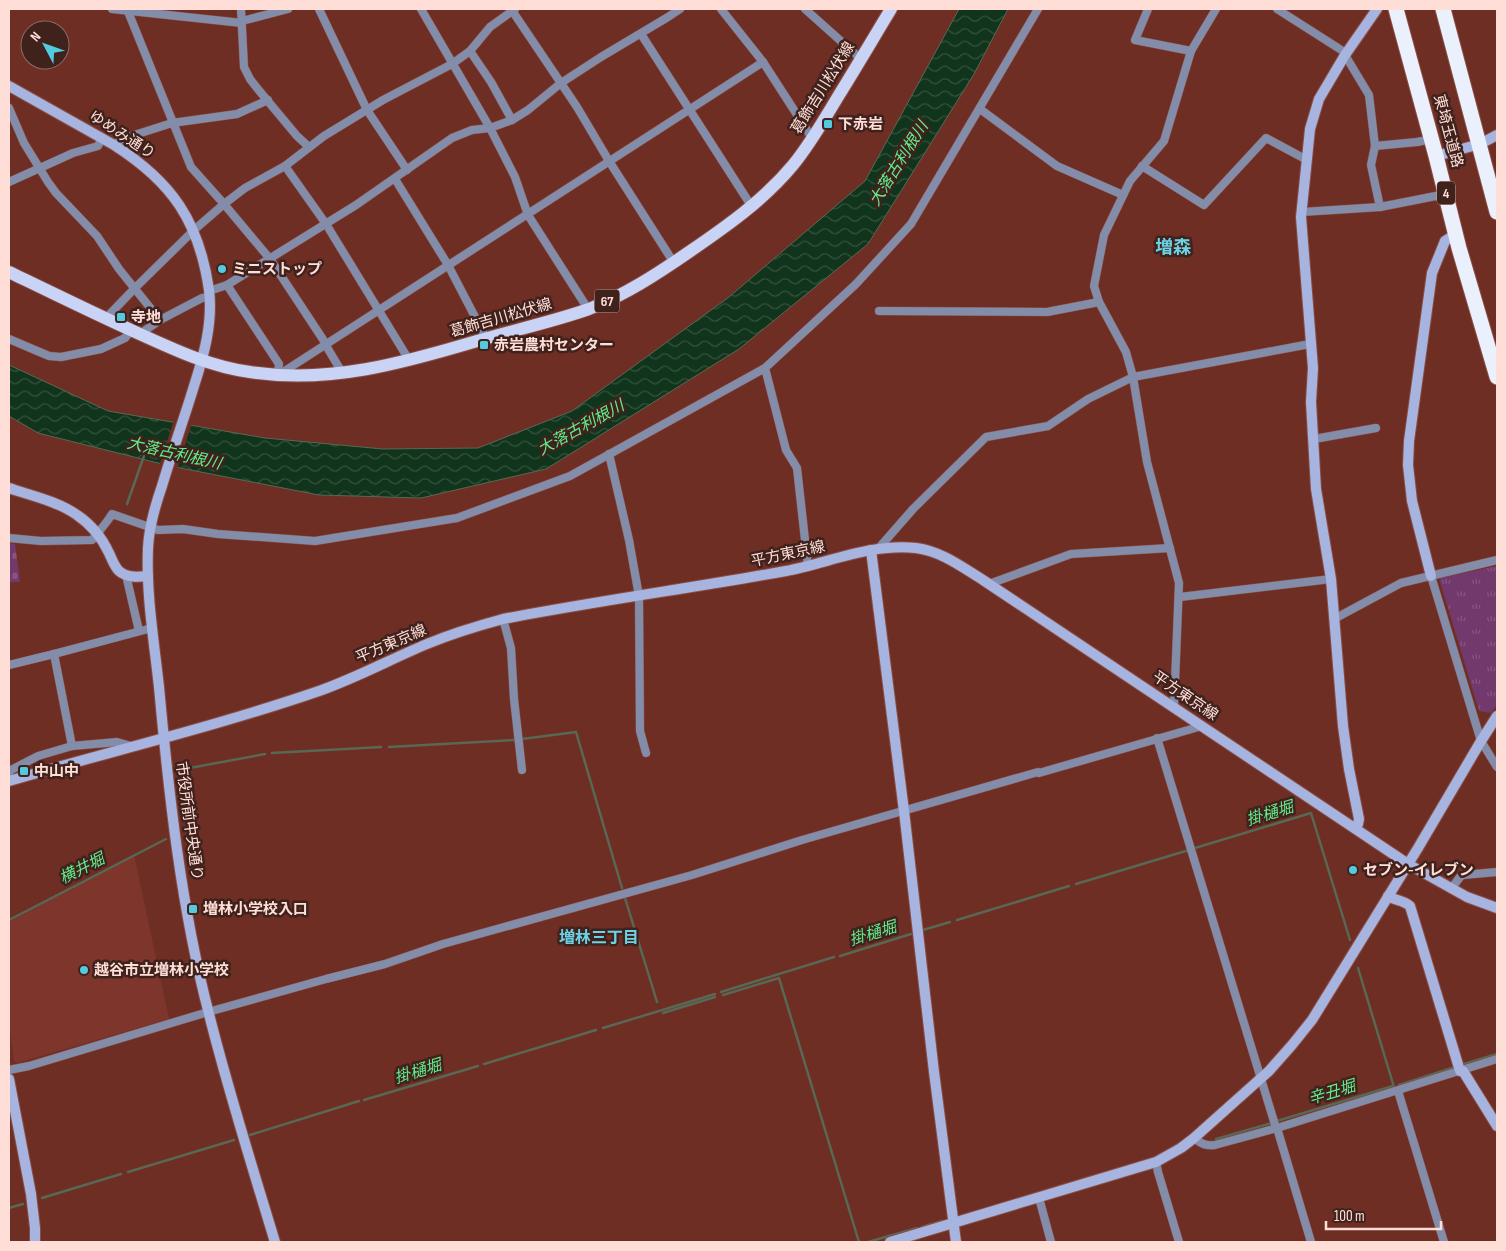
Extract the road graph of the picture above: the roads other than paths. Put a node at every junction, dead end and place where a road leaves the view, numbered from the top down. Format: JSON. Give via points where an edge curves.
{"nodes":[{"id":1,"x":112,"y":9,"type":"edge"},
{"id":2,"x":241,"y":9,"type":"edge"},
{"id":3,"x":288,"y":9,"type":"edge"},
{"id":4,"x":319,"y":9,"type":"edge"},
{"id":5,"x":421,"y":9,"type":"edge"},
{"id":6,"x":513,"y":9,"type":"edge"},
{"id":7,"x":680,"y":9,"type":"edge"},
{"id":8,"x":721,"y":9,"type":"edge"},
{"id":9,"x":805,"y":9,"type":"edge"},
{"id":10,"x":891,"y":9,"type":"edge"},
{"id":11,"x":1038,"y":9,"type":"edge"},
{"id":12,"x":1148,"y":9,"type":"edge"},
{"id":13,"x":1216,"y":9,"type":"edge"},
{"id":14,"x":1277,"y":9,"type":"edge"},
{"id":15,"x":1377,"y":9,"type":"edge"},
{"id":16,"x":1396,"y":9,"type":"edge"},
{"id":17,"x":1443,"y":9,"type":"edge"},
{"id":18,"x":127,"y":10,"type":"edge"},
{"id":19,"x":242,"y":22,"type":"junction"},
{"id":20,"x":640,"y":34,"type":"junction"},
{"id":21,"x":470,"y":51,"type":"junction"},
{"id":22,"x":1191,"y":51,"type":"junction"},
{"id":23,"x":1345,"y":54,"type":"junction"},
{"id":24,"x":860,"y":59,"type":"junction"},
{"id":25,"x":763,"y":62,"type":"junction"},
{"id":26,"x":452,"y":64,"type":"junction"},
{"id":27,"x":561,"y":83,"type":"junction"},
{"id":28,"x":9,"y":86,"type":"edge"},
{"id":29,"x":268,"y":100,"type":"junction"},
{"id":30,"x":9,"y":108,"type":"edge"},
{"id":31,"x":980,"y":109,"type":"junction"},
{"id":32,"x":367,"y":110,"type":"junction"},
{"id":33,"x":689,"y":110,"type":"junction"},
{"id":34,"x":512,"y":120,"type":"junction"},
{"id":35,"x":172,"y":123,"type":"junction"},
{"id":36,"x":490,"y":128,"type":"junction"},
{"id":37,"x":1497,"y":135,"type":"edge"},
{"id":38,"x":102,"y":138,"type":"junction"},
{"id":39,"x":812,"y":138,"type":"junction"},
{"id":40,"x":1432,"y":138,"type":"junction"},
{"id":41,"x":1480,"y":144,"type":"junction"},
{"id":42,"x":114,"y":145,"type":"junction"},
{"id":43,"x":1374,"y":146,"type":"junction"},
{"id":44,"x":308,"y":147,"type":"junction"},
{"id":45,"x":1436,"y":156,"type":"junction"},
{"id":46,"x":1307,"y":160,"type":"junction"},
{"id":47,"x":609,"y":162,"type":"junction"},
{"id":48,"x":285,"y":166,"type":"junction"},
{"id":49,"x":1142,"y":166,"type":"junction"},
{"id":50,"x":39,"y":168,"type":"junction"},
{"id":51,"x":407,"y":170,"type":"junction"},
{"id":52,"x":395,"y":179,"type":"junction"},
{"id":53,"x":9,"y":182,"type":"edge"},
{"id":54,"x":1446,"y":194,"type":"junction"},
{"id":55,"x":1123,"y":195,"type":"junction"},
{"id":56,"x":224,"y":204,"type":"junction"},
{"id":57,"x":752,"y":207,"type":"junction"},
{"id":58,"x":1380,"y":207,"type":"junction"},
{"id":59,"x":1302,"y":212,"type":"junction"},
{"id":60,"x":1497,"y":212,"type":"edge"},
{"id":61,"x":528,"y":214,"type":"junction"},
{"id":62,"x":326,"y":224,"type":"junction"},
{"id":63,"x":194,"y":230,"type":"junction"},
{"id":64,"x":1456,"y":234,"type":"junction"},
{"id":65,"x":270,"y":259,"type":"junction"},
{"id":66,"x":674,"y":262,"type":"junction"},
{"id":67,"x":448,"y":266,"type":"junction"},
{"id":68,"x":9,"y":272,"type":"edge"},
{"id":69,"x":227,"y":285,"type":"junction"},
{"id":70,"x":135,"y":288,"type":"junction"},
{"id":71,"x":209,"y":294,"type":"junction"},
{"id":72,"x":1099,"y":302,"type":"junction"},
{"id":73,"x":588,"y":309,"type":"junction"},
{"id":74,"x":378,"y":310,"type":"junction"},
{"id":75,"x":879,"y":311,"type":"dead end"},
{"id":76,"x":106,"y":318,"type":"junction"},
{"id":77,"x":160,"y":320,"type":"junction"},
{"id":78,"x":135,"y":332,"type":"junction"},
{"id":79,"x":486,"y":338,"type":"junction"},
{"id":80,"x":9,"y":339,"type":"edge"},
{"id":81,"x":326,"y":344,"type":"junction"},
{"id":82,"x":1310,"y":344,"type":"junction"},
{"id":83,"x":409,"y":360,"type":"junction"},
{"id":84,"x":202,"y":361,"type":"junction"},
{"id":85,"x":765,"y":368,"type":"junction"},
{"id":86,"x":343,"y":374,"type":"junction"},
{"id":87,"x":278,"y":375,"type":"junction"},
{"id":88,"x":1133,"y":377,"type":"junction"},
{"id":89,"x":1497,"y":377,"type":"edge"},
{"id":90,"x":1376,"y":428,"type":"dead end"},
{"id":91,"x":1314,"y":439,"type":"junction"},
{"id":92,"x":609,"y":454,"type":"junction"},
{"id":93,"x":9,"y":488,"type":"edge"},
{"id":94,"x":153,"y":514,"type":"joint"},
{"id":95,"x":150,"y":527,"type":"junction"},
{"id":96,"x":98,"y":533,"type":"junction"},
{"id":97,"x":9,"y":538,"type":"edge"},
{"id":98,"x":1170,"y":548,"type":"junction"},
{"id":99,"x":874,"y":550,"type":"junction"},
{"id":100,"x":1497,"y":560,"type":"edge"},
{"id":101,"x":808,"y":567,"type":"junction"},
{"id":102,"x":126,"y":575,"type":"junction"},
{"id":103,"x":148,"y":576,"type":"junction"},
{"id":104,"x":1431,"y":576,"type":"junction"},
{"id":105,"x":1331,"y":579,"type":"junction"},
{"id":106,"x":989,"y":584,"type":"junction"},
{"id":107,"x":639,"y":596,"type":"junction"},
{"id":108,"x":1180,"y":597,"type":"junction"},
{"id":109,"x":503,"y":619,"type":"junction"},
{"id":110,"x":1334,"y":619,"type":"junction"},
{"id":111,"x":152,"y":628,"type":"junction"},
{"id":112,"x":139,"y":631,"type":"junction"},
{"id":113,"x":54,"y":654,"type":"junction"},
{"id":114,"x":9,"y":665,"type":"edge"},
{"id":115,"x":1174,"y":707,"type":"junction"},
{"id":116,"x":1497,"y":716,"type":"edge"},
{"id":117,"x":1202,"y":726,"type":"junction"},
{"id":118,"x":1157,"y":738,"type":"junction"},
{"id":119,"x":163,"y":739,"type":"junction"},
{"id":120,"x":1480,"y":741,"type":"junction"},
{"id":121,"x":72,"y":746,"type":"junction"},
{"id":122,"x":131,"y":746,"type":"junction"},
{"id":123,"x":646,"y":753,"type":"dead end"},
{"id":124,"x":1497,"y":767,"type":"edge"},
{"id":125,"x":522,"y":770,"type":"dead end"},
{"id":126,"x":9,"y":773,"type":"edge"},
{"id":127,"x":9,"y":781,"type":"edge"},
{"id":128,"x":904,"y":811,"type":"junction"},
{"id":129,"x":1355,"y":828,"type":"junction"},
{"id":130,"x":1408,"y":864,"type":"junction"},
{"id":131,"x":1497,"y":872,"type":"edge"},
{"id":132,"x":1451,"y":889,"type":"junction"},
{"id":133,"x":1388,"y":896,"type":"junction"},
{"id":134,"x":1497,"y":908,"type":"edge"},
{"id":135,"x":208,"y":1012,"type":"junction"},
{"id":136,"x":1497,"y":1059,"type":"edge"},
{"id":137,"x":9,"y":1070,"type":"edge"},
{"id":138,"x":1461,"y":1071,"type":"junction"},
{"id":139,"x":1261,"y":1078,"type":"junction"},
{"id":140,"x":9,"y":1079,"type":"edge"},
{"id":141,"x":1398,"y":1091,"type":"junction"},
{"id":142,"x":1497,"y":1126,"type":"edge"},
{"id":143,"x":1276,"y":1128,"type":"junction"},
{"id":144,"x":1194,"y":1138,"type":"junction"},
{"id":145,"x":1156,"y":1162,"type":"junction"},
{"id":146,"x":1039,"y":1198,"type":"junction"},
{"id":147,"x":954,"y":1224,"type":"junction"},
{"id":148,"x":35,"y":1242,"type":"edge"},
{"id":149,"x":275,"y":1242,"type":"edge"},
{"id":150,"x":890,"y":1242,"type":"edge"},
{"id":151,"x":956,"y":1242,"type":"edge"},
{"id":152,"x":1051,"y":1242,"type":"edge"},
{"id":153,"x":1179,"y":1242,"type":"edge"},
{"id":154,"x":1311,"y":1242,"type":"edge"},
{"id":155,"x":1444,"y":1242,"type":"edge"}],
"edges":[{"from":1,"to":18,"type":"street"},
{"from":2,"to":19,"type":"street"},
{"from":3,"to":19,"type":"street"},
{"from":4,"to":32,"type":"street"},
{"from":5,"to":26,"type":"street"},
{"from":6,"to":21,"type":"street","via":[[490,27]]},
{"from":6,"to":27,"type":"street"},
{"from":7,"to":20,"type":"street"},
{"from":8,"to":25,"type":"street"},
{"from":9,"to":24,"type":"street"},
{"from":10,"to":24,"type":"main road","name":"葛飾吉川松伏線","number":"67"},
{"from":11,"to":31,"type":"street"},
{"from":12,"to":22,"type":"street","via":[[1135,40]]},
{"from":13,"to":22,"type":"street"},
{"from":14,"to":23,"type":"street"},
{"from":15,"to":23,"type":"street"},
{"from":16,"to":40,"type":"highway","name":"東埼玉道路","number":"4"},
{"from":17,"to":41,"type":"highway","name":"東埼玉道路"},
{"from":18,"to":19,"type":"street"},
{"from":18,"to":35,"type":"street"},
{"from":19,"to":29,"type":"street","via":[[244,67]]},
{"from":20,"to":27,"type":"street"},
{"from":20,"to":33,"type":"street"},
{"from":21,"to":26,"type":"street"},
{"from":21,"to":34,"type":"street"},
{"from":22,"to":49,"type":"street","via":[[1164,141]]},
{"from":23,"to":43,"type":"street","via":[[1369,95]]},
{"from":23,"to":46,"type":"street","via":[[1319,99],[1310,129]]},
{"from":24,"to":39,"type":"main road","name":"葛飾吉川松伏線","number":"67"},
{"from":25,"to":33,"type":"street"},
{"from":25,"to":39,"type":"street"},
{"from":26,"to":32,"type":"street"},
{"from":26,"to":36,"type":"street"},
{"from":27,"to":34,"type":"street"},
{"from":27,"to":47,"type":"street"},
{"from":28,"to":38,"type":"street","name":"ゆめみ通り"},
{"from":29,"to":35,"type":"street","via":[[237,114]]},
{"from":29,"to":44,"type":"street"},
{"from":30,"to":50,"type":"street"},
{"from":31,"to":55,"type":"street","via":[[1057,166]]},
{"from":31,"to":85,"type":"street","via":[[912,224],[856,284]]},
{"from":32,"to":44,"type":"street"},
{"from":32,"to":51,"type":"street"},
{"from":33,"to":47,"type":"street"},
{"from":33,"to":57,"type":"street"},
{"from":34,"to":36,"type":"street"},
{"from":35,"to":42,"type":"street","via":[[122,139]]},
{"from":35,"to":56,"type":"street","via":[[191,167]]},
{"from":36,"to":51,"type":"street","via":[[472,130],[452,138]]},
{"from":36,"to":61,"type":"street","via":[[515,177]]},
{"from":37,"to":41,"type":"street"},
{"from":38,"to":42,"type":"street","name":"ゆめみ通り"},
{"from":38,"to":50,"type":"street","via":[[98,146]]},
{"from":39,"to":57,"type":"main road","name":"葛飾吉川松伏線","number":"67","via":[[792,166]]},
{"from":40,"to":43,"type":"street"},
{"from":40,"to":45,"type":"highway","name":"東埼玉道路","number":"4"},
{"from":41,"to":45,"type":"street"},
{"from":41,"to":60,"type":"highway","name":"東埼玉道路"},
{"from":42,"to":63,"type":"street","name":"ゆめみ通り","via":[[156,177],[176,200]]},
{"from":43,"to":58,"type":"street","via":[[1371,165]]},
{"from":44,"to":48,"type":"street"},
{"from":45,"to":54,"type":"highway","name":"東埼玉道路","number":"4"},
{"from":46,"to":49,"type":"street","via":[[1266,138],[1204,205]]},
{"from":46,"to":59,"type":"street"},
{"from":47,"to":61,"type":"street"},
{"from":47,"to":66,"type":"street"},
{"from":48,"to":56,"type":"street"},
{"from":48,"to":62,"type":"street"},
{"from":49,"to":55,"type":"street"},
{"from":50,"to":53,"type":"street"},
{"from":50,"to":70,"type":"street","via":[[56,192],[97,236]]},
{"from":51,"to":52,"type":"street"},
{"from":52,"to":62,"type":"street"},
{"from":52,"to":67,"type":"street"},
{"from":54,"to":58,"type":"street"},
{"from":54,"to":64,"type":"highway","name":"東埼玉道路","number":"4"},
{"from":55,"to":72,"type":"street","via":[[1104,234],[1094,286]]},
{"from":56,"to":63,"type":"street"},
{"from":56,"to":65,"type":"street"},
{"from":57,"to":66,"type":"main road","name":"葛飾吉川松伏線","number":"67"},
{"from":58,"to":59,"type":"street"},
{"from":59,"to":82,"type":"street"},
{"from":61,"to":67,"type":"street"},
{"from":61,"to":73,"type":"street"},
{"from":62,"to":65,"type":"street"},
{"from":62,"to":74,"type":"street"},
{"from":63,"to":70,"type":"street"},
{"from":63,"to":71,"type":"street","name":"ゆめみ通り"},
{"from":64,"to":89,"type":"highway","name":"東埼玉道路","number":"4"},
{"from":64,"to":104,"type":"street","via":[[1445,241],[1432,273],[1409,441],[1410,494]]},
{"from":65,"to":69,"type":"street"},
{"from":65,"to":81,"type":"street"},
{"from":66,"to":73,"type":"main road","name":"葛飾吉川松伏線","number":"67"},
{"from":67,"to":74,"type":"street"},
{"from":67,"to":79,"type":"street"},
{"from":68,"to":76,"type":"main road","name":"葛飾吉川松伏線","number":"67"},
{"from":69,"to":71,"type":"street"},
{"from":69,"to":87,"type":"street","via":[[279,364]]},
{"from":70,"to":76,"type":"street"},
{"from":70,"to":77,"type":"street"},
{"from":71,"to":77,"type":"street"},
{"from":71,"to":84,"type":"street","name":"ゆめみ通り","via":[[208,336]]},
{"from":72,"to":75,"type":"street","via":[[1047,312]]},
{"from":72,"to":88,"type":"street","via":[[1126,352]]},
{"from":73,"to":79,"type":"main road","name":"葛飾吉川松伏線","number":"67"},
{"from":74,"to":81,"type":"street"},
{"from":74,"to":83,"type":"street"},
{"from":76,"to":78,"type":"main road","name":"葛飾吉川松伏線","number":"67"},
{"from":77,"to":78,"type":"street"},
{"from":78,"to":80,"type":"street","via":[[108,346],[61,357],[49,356]]},
{"from":78,"to":84,"type":"main road","name":"葛飾吉川松伏線","number":"67"},
{"from":79,"to":83,"type":"main road","name":"葛飾吉川松伏線","number":"67"},
{"from":81,"to":86,"type":"street"},
{"from":81,"to":87,"type":"street"},
{"from":82,"to":88,"type":"street"},
{"from":82,"to":91,"type":"street"},
{"from":83,"to":86,"type":"main road","name":"葛飾吉川松伏線","number":"67"},
{"from":84,"to":87,"type":"main road","name":"葛飾吉川松伏線","number":"67"},
{"from":84,"to":94,"type":"street","name":"ゆめみ通り"},
{"from":85,"to":92,"type":"street"},
{"from":85,"to":101,"type":"street","via":[[786,450],[797,468]]},
{"from":86,"to":87,"type":"main road","name":"葛飾吉川松伏線","number":"67"},
{"from":88,"to":98,"type":"street","via":[[1147,462]]},
{"from":88,"to":99,"type":"street","via":[[1088,399],[1048,426],[986,437]]},
{"from":90,"to":91,"type":"street"},
{"from":91,"to":105,"type":"street","via":[[1316,489]]},
{"from":92,"to":95,"type":"street","via":[[570,476],[457,518],[315,541]]},
{"from":92,"to":107,"type":"street"},
{"from":93,"to":96,"type":"street","via":[[65,507]]},
{"from":94,"to":95,"type":"street","name":"市役所前中央通り"},
{"from":95,"to":96,"type":"street","via":[[112,514]]},
{"from":95,"to":103,"type":"street","name":"市役所前中央通り"},
{"from":96,"to":97,"type":"street","via":[[92,540]]},
{"from":96,"to":102,"type":"street","via":[[116,567]]},
{"from":98,"to":106,"type":"street","via":[[1071,554]]},
{"from":98,"to":108,"type":"street"},
{"from":99,"to":101,"type":"street","name":"平方東京線"},
{"from":99,"to":106,"type":"street","name":"平方東京線","via":[[916,548],[940,554]]},
{"from":99,"to":128,"type":"street"},
{"from":100,"to":104,"type":"street"},
{"from":101,"to":107,"type":"street","name":"平方東京線"},
{"from":102,"to":103,"type":"street"},
{"from":102,"to":112,"type":"street"},
{"from":103,"to":111,"type":"street","name":"市役所前中央通り"},
{"from":104,"to":110,"type":"street","via":[[1401,583]]},
{"from":104,"to":120,"type":"street"},
{"from":105,"to":108,"type":"street"},
{"from":105,"to":110,"type":"street"},
{"from":106,"to":115,"type":"street","name":"平方東京線"},
{"from":107,"to":109,"type":"street","name":"平方東京線"},
{"from":107,"to":123,"type":"street","via":[[640,731]]},
{"from":108,"to":115,"type":"street"},
{"from":109,"to":119,"type":"street","name":"平方東京線","via":[[428,644],[320,690]]},
{"from":109,"to":125,"type":"street","via":[[511,648]]},
{"from":110,"to":129,"type":"street","via":[[1343,726],[1359,819]]},
{"from":111,"to":112,"type":"street"},
{"from":111,"to":119,"type":"street","name":"市役所前中央通り"},
{"from":112,"to":113,"type":"street"},
{"from":113,"to":114,"type":"street"},
{"from":113,"to":121,"type":"street"},
{"from":115,"to":117,"type":"street","name":"平方東京線"},
{"from":116,"to":120,"type":"street"},
{"from":117,"to":118,"type":"street"},
{"from":117,"to":129,"type":"street","name":"平方東京線"},
{"from":118,"to":128,"type":"street"},
{"from":118,"to":139,"type":"street"},
{"from":119,"to":122,"type":"street","name":"平方東京線"},
{"from":119,"to":135,"type":"street","name":"市役所前中央通り","via":[[180,869]]},
{"from":120,"to":124,"type":"street"},
{"from":120,"to":130,"type":"street"},
{"from":121,"to":122,"type":"street","via":[[117,742]]},
{"from":121,"to":126,"type":"street","via":[[38,756]]},
{"from":122,"to":127,"type":"street","name":"平方東京線"},
{"from":128,"to":135,"type":"street","via":[[692,875],[444,944],[385,964]]},
{"from":128,"to":147,"type":"street"},
{"from":129,"to":130,"type":"street","name":"平方東京線"},
{"from":130,"to":132,"type":"street","name":"平方東京線"},
{"from":130,"to":133,"type":"street"},
{"from":131,"to":132,"type":"street","via":[[1463,875]]},
{"from":132,"to":134,"type":"street","name":"平方東京線"},
{"from":133,"to":138,"type":"street","via":[[1403,900],[1410,906]]},
{"from":133,"to":139,"type":"street","via":[[1312,1020]]},
{"from":135,"to":137,"type":"street"},
{"from":135,"to":149,"type":"street","name":"市役所前中央通り"},
{"from":136,"to":138,"type":"street"},
{"from":138,"to":141,"type":"street"},
{"from":138,"to":142,"type":"street"},
{"from":139,"to":143,"type":"street"},
{"from":139,"to":144,"type":"street"},
{"from":140,"to":148,"type":"street","via":[[31,1194]]},
{"from":141,"to":143,"type":"street"},
{"from":141,"to":155,"type":"street"},
{"from":143,"to":144,"type":"street","via":[[1215,1146],[1200,1143]]},
{"from":143,"to":154,"type":"street"},
{"from":144,"to":145,"type":"street"},
{"from":145,"to":146,"type":"street"},
{"from":145,"to":153,"type":"street"},
{"from":146,"to":147,"type":"street"},
{"from":146,"to":152,"type":"street"},
{"from":147,"to":150,"type":"street"},
{"from":147,"to":151,"type":"street"}]}
